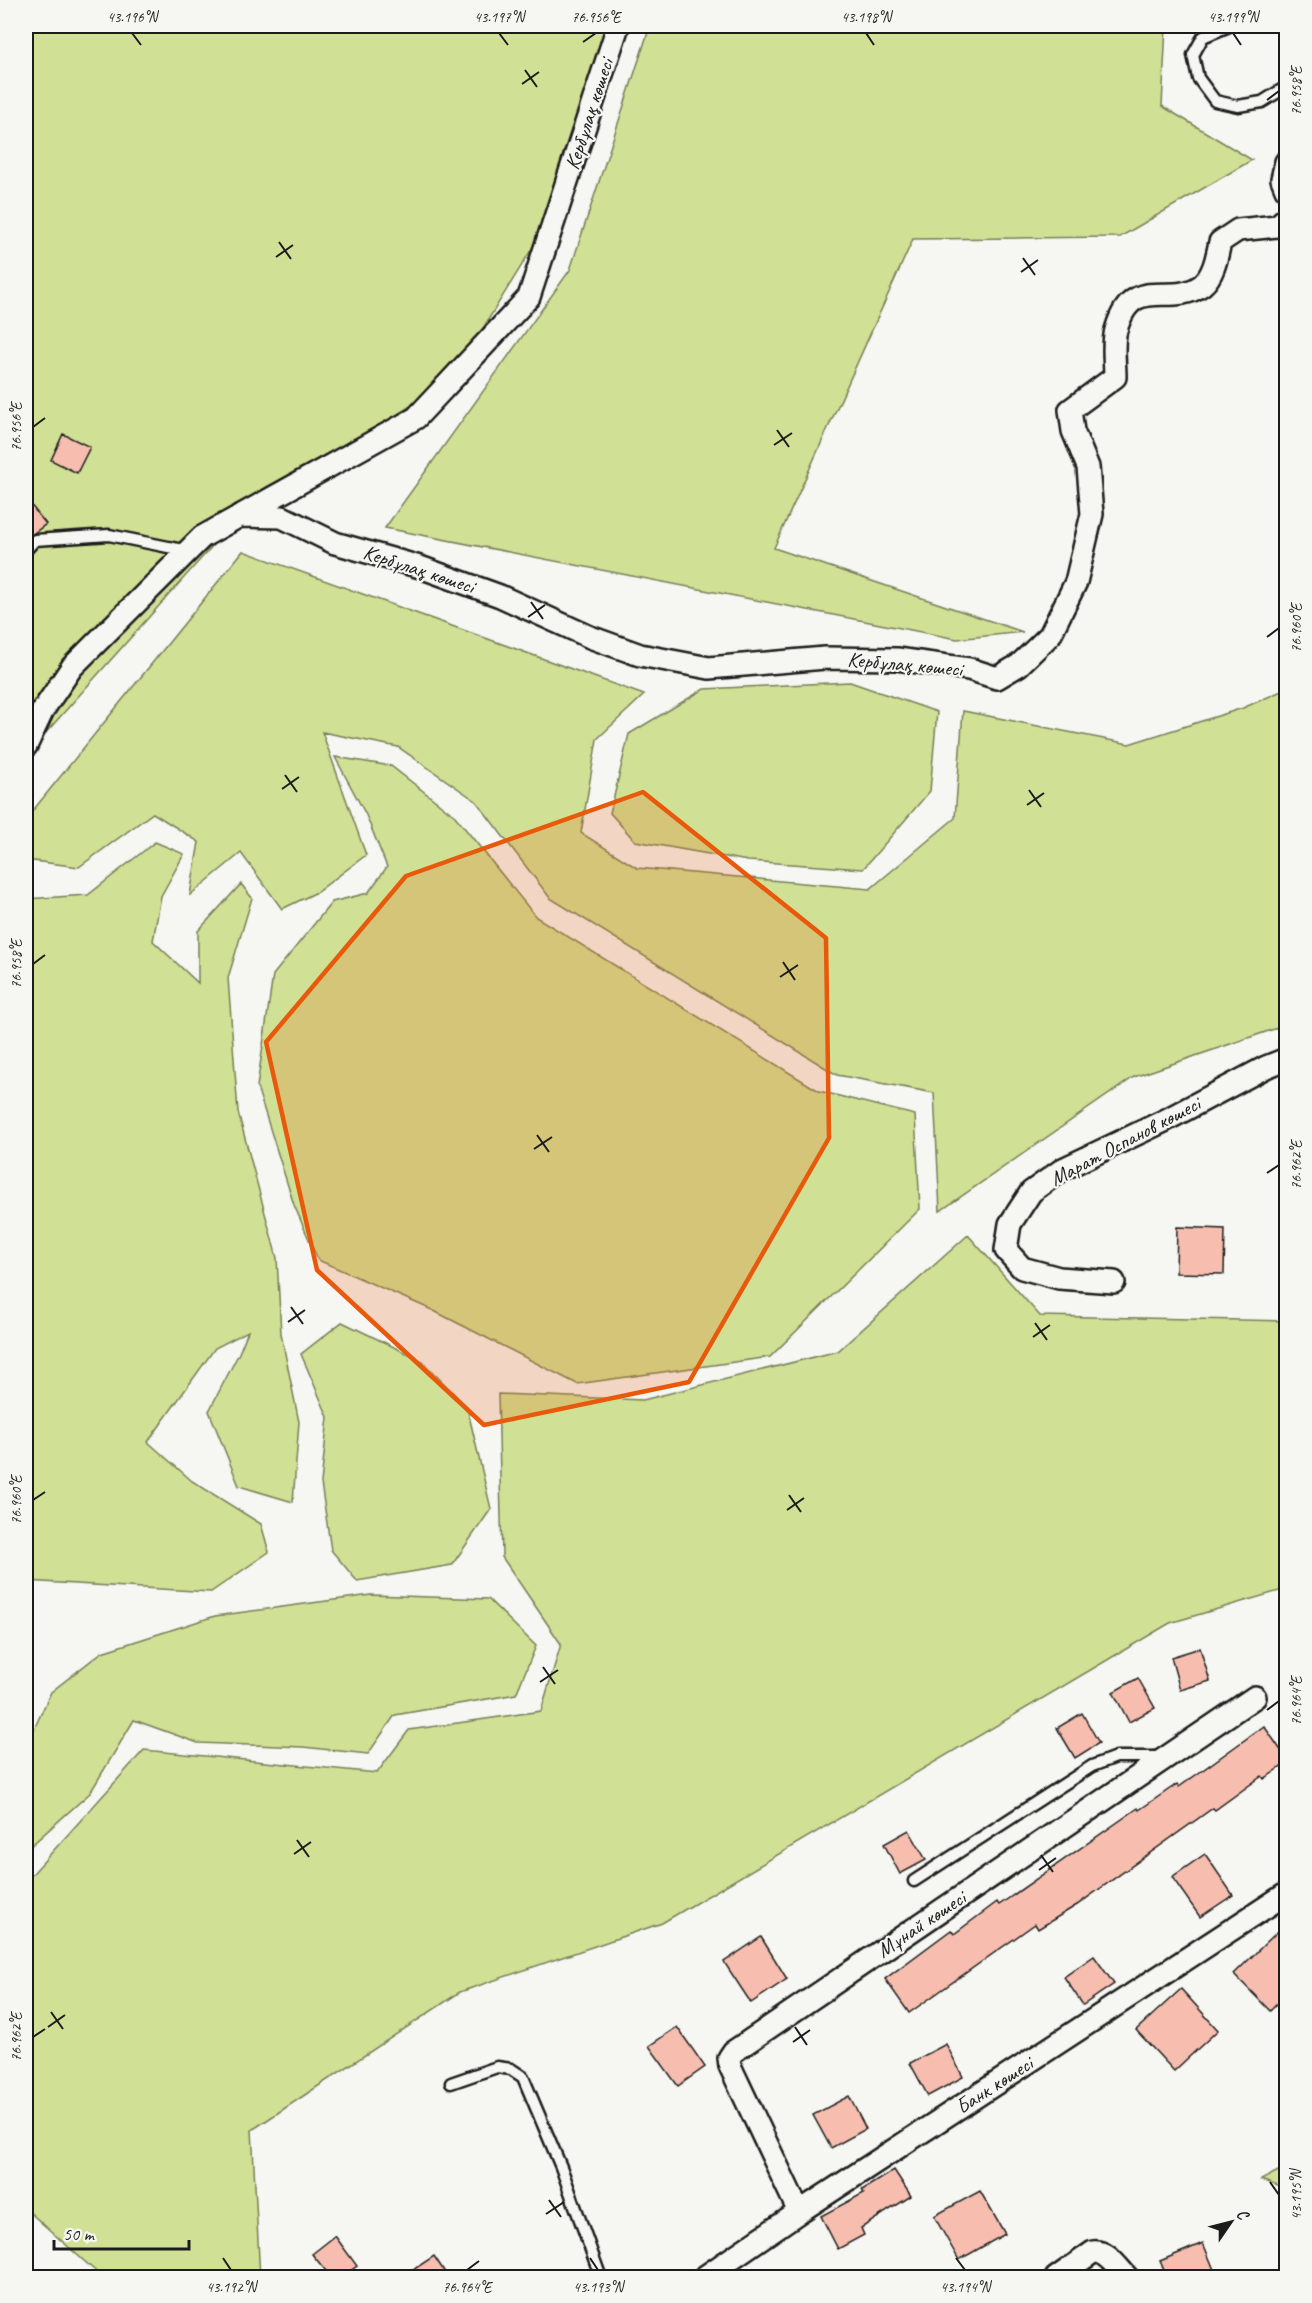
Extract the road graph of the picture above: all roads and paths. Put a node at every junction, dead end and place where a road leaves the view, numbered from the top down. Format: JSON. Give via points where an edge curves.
{"nodes":[{"id":1,"x":618,"y":26,"type":"edge"},
{"id":2,"x":1229,"y":26,"type":"edge"},
{"id":3,"x":1287,"y":87,"type":"edge"},
{"id":4,"x":1287,"y":162,"type":"edge"},
{"id":5,"x":1287,"y":189,"type":"edge"},
{"id":6,"x":1287,"y":218,"type":"edge"},
{"id":7,"x":239,"y":516,"type":"junction"},
{"id":8,"x":26,"y":550,"type":"edge"},
{"id":9,"x":188,"y":552,"type":"junction"},
{"id":10,"x":26,"y":746,"type":"edge"},
{"id":11,"x":1287,"y":1059,"type":"edge"},
{"id":12,"x":1114,"y":1282,"type":"dead end"},
{"id":13,"x":1255,"y":1697,"type":"dead end"},
{"id":14,"x":1166,"y":1757,"type":"junction"},
{"id":15,"x":914,"y":1881,"type":"dead end"},
{"id":16,"x":1287,"y":1894,"type":"edge"},
{"id":17,"x":451,"y":2084,"type":"dead end"},
{"id":18,"x":799,"y":2212,"type":"junction"},
{"id":19,"x":601,"y":2277,"type":"edge"},
{"id":20,"x":703,"y":2277,"type":"edge"},
{"id":21,"x":1056,"y":2277,"type":"edge"},
{"id":22,"x":1128,"y":2277,"type":"edge"}],
"edges":[{"from":1,"to":7,"type":"street","name":"Кербұлақ көшесі","via":[[529,297],[416,418]]},
{"from":2,"to":3,"type":"lane","via":[[1203,37],[1193,55],[1198,78],[1215,101],[1238,106],[1262,102]]},
{"from":4,"to":5,"type":"street","via":[[1282,179]]},
{"from":6,"to":7,"type":"street","name":"Кербұлақ көшесі","via":[[1276,226],[1238,230],[1220,242],[1214,266],[1203,284],[1180,294],[1147,294],[1126,305],[1115,332],[1115,377],[1070,410],[1073,431],[1088,467],[1092,514],[1076,582],[1050,634],[1019,665],[997,678],[969,669],[897,659],[825,658],[710,668],[640,656],[500,596],[420,567],[335,543],[282,517]]},
{"from":7,"to":9,"type":"street","name":"Кербұлақ көшесі","via":[[202,537]]},
{"from":8,"to":9,"type":"lane","via":[[35,540],[109,535]]},
{"from":9,"to":10,"type":"street","name":"Кербұлақ көшесі","via":[[72,667],[43,710]]},
{"from":11,"to":12,"type":"street","name":"Марат Оспанов көшесі","via":[[1064,1169],[1031,1192],[1010,1224],[1006,1250],[1022,1268],[1059,1278]]},
{"from":13,"to":14,"type":"street","name":"Мұнай көшесі"},
{"from":14,"to":15,"type":"lane","via":[[1116,1757],[1092,1766]]},
{"from":14,"to":18,"type":"street","name":"Мұнай көшесі","via":[[733,2052],[730,2066]]},
{"from":16,"to":18,"type":"street","name":"Банк көшесі"},
{"from":17,"to":19,"type":"lane","via":[[497,2067],[511,2069],[523,2077]]},
{"from":18,"to":20,"type":"street","name":"Банк көшесі"},
{"from":21,"to":22,"type":"street","via":[[1099,2251]]}]}
